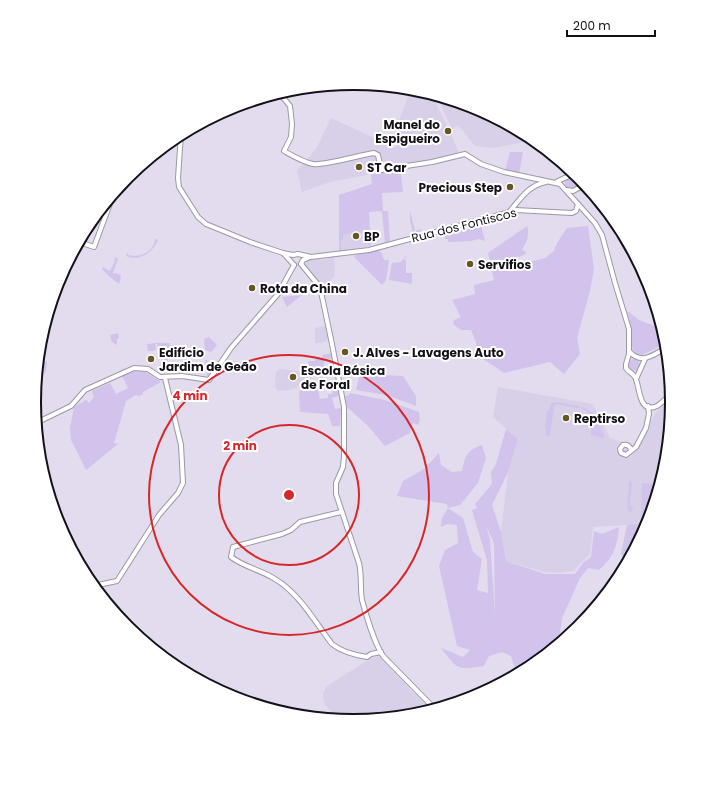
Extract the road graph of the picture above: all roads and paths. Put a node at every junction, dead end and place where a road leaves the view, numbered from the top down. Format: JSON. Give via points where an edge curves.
{"nodes":[{"id":1,"x":283,"y":98,"type":"edge"},
{"id":2,"x":180,"y":142,"type":"edge"},
{"id":3,"x":569,"y":176,"type":"edge"},
{"id":4,"x":564,"y":179,"type":"junction"},
{"id":5,"x":549,"y":181,"type":"junction"},
{"id":6,"x":556,"y":182,"type":"junction"},
{"id":7,"x":578,"y":185,"type":"edge"},
{"id":8,"x":579,"y":187,"type":"edge"},
{"id":9,"x":565,"y":189,"type":"junction"},
{"id":10,"x":576,"y":189,"type":"junction"},
{"id":11,"x":576,"y":202,"type":"junction"},
{"id":12,"x":108,"y":210,"type":"edge"},
{"id":13,"x":510,"y":211,"type":"junction"},
{"id":14,"x":84,"y":244,"type":"edge"},
{"id":15,"x":283,"y":253,"type":"junction"},
{"id":16,"x":300,"y":254,"type":"junction"},
{"id":17,"x":293,"y":255,"type":"junction"},
{"id":18,"x":311,"y":257,"type":"junction"},
{"id":19,"x":302,"y":262,"type":"junction"},
{"id":20,"x":293,"y":264,"type":"junction"},
{"id":21,"x":661,"y":350,"type":"edge"},
{"id":22,"x":629,"y":351,"type":"junction"},
{"id":23,"x":637,"y":358,"type":"junction"},
{"id":24,"x":645,"y":359,"type":"junction"},
{"id":25,"x":628,"y":360,"type":"junction"},
{"id":26,"x":642,"y":366,"type":"junction"},
{"id":27,"x":639,"y":372,"type":"junction"},
{"id":28,"x":630,"y":373,"type":"junction"},
{"id":29,"x":165,"y":378,"type":"junction"},
{"id":30,"x":636,"y":379,"type":"junction"},
{"id":31,"x":666,"y":399,"type":"edge"},
{"id":32,"x":648,"y":406,"type":"junction"},
{"id":33,"x":42,"y":420,"type":"edge"},
{"id":34,"x":631,"y":450,"type":"dead end"},
{"id":35,"x":342,"y":512,"type":"junction"},
{"id":36,"x":100,"y":584,"type":"edge"},
{"id":37,"x":378,"y":647,"type":"junction"},
{"id":38,"x":381,"y":652,"type":"junction"},
{"id":39,"x":371,"y":654,"type":"junction"},
{"id":40,"x":430,"y":705,"type":"edge"}],
"edges":[{"from":1,"to":5,"type":"street","via":[[290,106],[291,115],[291,137],[284,151],[300,160],[314,164],[326,163],[374,153],[378,155],[381,170],[466,154],[481,164],[504,172]]},
{"from":2,"to":15,"type":"street","via":[[179,187],[198,217],[206,224]]},
{"from":3,"to":4,"type":"street"},
{"from":4,"to":6,"type":"street"},
{"from":4,"to":9,"type":"street"},
{"from":5,"to":6,"type":"street"},
{"from":5,"to":13,"type":"street","via":[[529,189]]},
{"from":6,"to":9,"type":"street"},
{"from":7,"to":10,"type":"street"},
{"from":8,"to":10,"type":"street"},
{"from":9,"to":10,"type":"street","via":[[571,192]]},
{"from":9,"to":11,"type":"street"},
{"from":10,"to":11,"type":"street"},
{"from":11,"to":13,"type":"street","name":"Rua dos Fontiscos","via":[[576,211],[572,213]]},
{"from":11,"to":22,"type":"street","via":[[602,235],[629,329]]},
{"from":12,"to":14,"type":"street","via":[[94,247]]},
{"from":13,"to":18,"type":"street","name":"Rua dos Fontiscos","via":[[369,250]]},
{"from":15,"to":17,"type":"street"},
{"from":15,"to":20,"type":"street"},
{"from":16,"to":17,"type":"street"},
{"from":16,"to":18,"type":"street"},
{"from":16,"to":19,"type":"street"},
{"from":17,"to":20,"type":"street"},
{"from":18,"to":19,"type":"street"},
{"from":19,"to":20,"type":"street"},
{"from":19,"to":35,"type":"street","via":[[320,287],[344,407],[343,467],[336,483],[336,494]]},
{"from":20,"to":29,"type":"street","via":[[278,294],[231,348],[209,380],[182,376]]},
{"from":21,"to":24,"type":"street"},
{"from":22,"to":23,"type":"street"},
{"from":22,"to":25,"type":"street"},
{"from":23,"to":24,"type":"street"},
{"from":23,"to":25,"type":"street","via":[[632,357]]},
{"from":23,"to":26,"type":"street"},
{"from":24,"to":26,"type":"street"},
{"from":25,"to":28,"type":"street","via":[[626,366]]},
{"from":26,"to":27,"type":"street"},
{"from":27,"to":28,"type":"street"},
{"from":27,"to":30,"type":"street"},
{"from":28,"to":30,"type":"street"},
{"from":29,"to":33,"type":"street","via":[[148,369],[134,368],[85,390],[71,406]]},
{"from":29,"to":36,"type":"street","via":[[181,445],[184,483],[159,515],[117,581]]},
{"from":30,"to":32,"type":"street","via":[[641,401]]},
{"from":31,"to":32,"type":"street","via":[[658,406]]},
{"from":32,"to":34,"type":"street","via":[[646,428],[636,447]]},
{"from":35,"to":37,"type":"street","via":[[359,563],[362,600]]},
{"from":35,"to":39,"type":"street","via":[[300,522],[282,534],[232,547],[233,558],[282,584],[297,597],[337,648],[355,655],[367,657]]},
{"from":37,"to":38,"type":"street"},
{"from":37,"to":39,"type":"street"},
{"from":38,"to":39,"type":"street"},
{"from":38,"to":40,"type":"street"}]}
